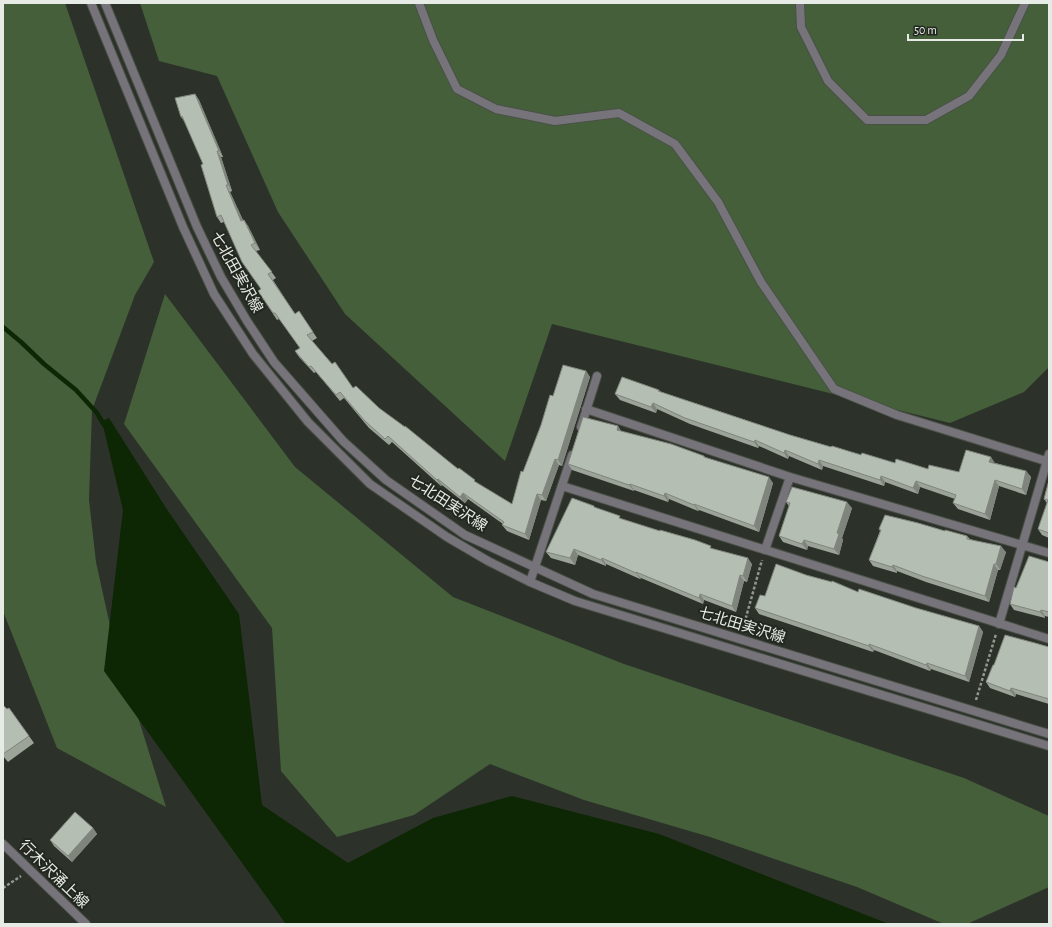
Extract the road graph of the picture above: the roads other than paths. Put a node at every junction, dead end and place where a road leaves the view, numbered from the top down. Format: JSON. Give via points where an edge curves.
{"nodes":[{"id":1,"x":91,"y":3,"type":"edge"},
{"id":2,"x":105,"y":3,"type":"edge"},
{"id":3,"x":419,"y":3,"type":"edge"},
{"id":4,"x":800,"y":3,"type":"edge"},
{"id":5,"x":1025,"y":3,"type":"edge"},
{"id":6,"x":597,"y":376,"type":"dead end"},
{"id":7,"x":586,"y":409,"type":"junction"},
{"id":8,"x":1048,"y":459,"type":"edge"},
{"id":9,"x":790,"y":477,"type":"junction"},
{"id":10,"x":562,"y":486,"type":"junction"},
{"id":11,"x":1023,"y":545,"type":"junction"},
{"id":12,"x":765,"y":550,"type":"junction"},
{"id":13,"x":1049,"y":553,"type":"edge"},
{"id":14,"x":535,"y":568,"type":"junction"},
{"id":15,"x":530,"y":582,"type":"junction"},
{"id":16,"x":999,"y":624,"type":"junction"},
{"id":17,"x":1049,"y":639,"type":"edge"},
{"id":18,"x":1049,"y":734,"type":"edge"},
{"id":19,"x":1049,"y":746,"type":"edge"},
{"id":20,"x":3,"y":844,"type":"edge"},
{"id":21,"x":86,"y":924,"type":"edge"}],
"edges":[{"from":1,"to":15,"type":"street","via":[[183,227],[214,294],[253,354],[308,422],[370,484],[446,537]]},
{"from":2,"to":14,"type":"street","name":"七北田実沢線","via":[[197,226],[221,277],[274,362],[343,441],[386,480],[465,535]]},
{"from":3,"to":8,"type":"street","via":[[433,40],[457,89],[496,109],[555,121],[619,114],[675,144],[718,202],[761,282],[834,389],[897,415]]},
{"from":4,"to":5,"type":"street","via":[[801,27],[828,81],[867,120],[926,120],[969,96],[1001,55]]},
{"from":6,"to":7,"type":"street"},
{"from":7,"to":9,"type":"street"},
{"from":7,"to":10,"type":"street"},
{"from":8,"to":11,"type":"street"},
{"from":9,"to":11,"type":"street"},
{"from":9,"to":12,"type":"street"},
{"from":10,"to":12,"type":"street"},
{"from":10,"to":14,"type":"street"},
{"from":11,"to":13,"type":"street"},
{"from":11,"to":16,"type":"street"},
{"from":12,"to":16,"type":"street"},
{"from":14,"to":15,"type":"street"},
{"from":14,"to":18,"type":"street","name":"七北田実沢線","via":[[593,594]]},
{"from":15,"to":19,"type":"street","via":[[575,602]]},
{"from":16,"to":17,"type":"street"},
{"from":20,"to":21,"type":"street","name":"行木沢涌上線"}]}
